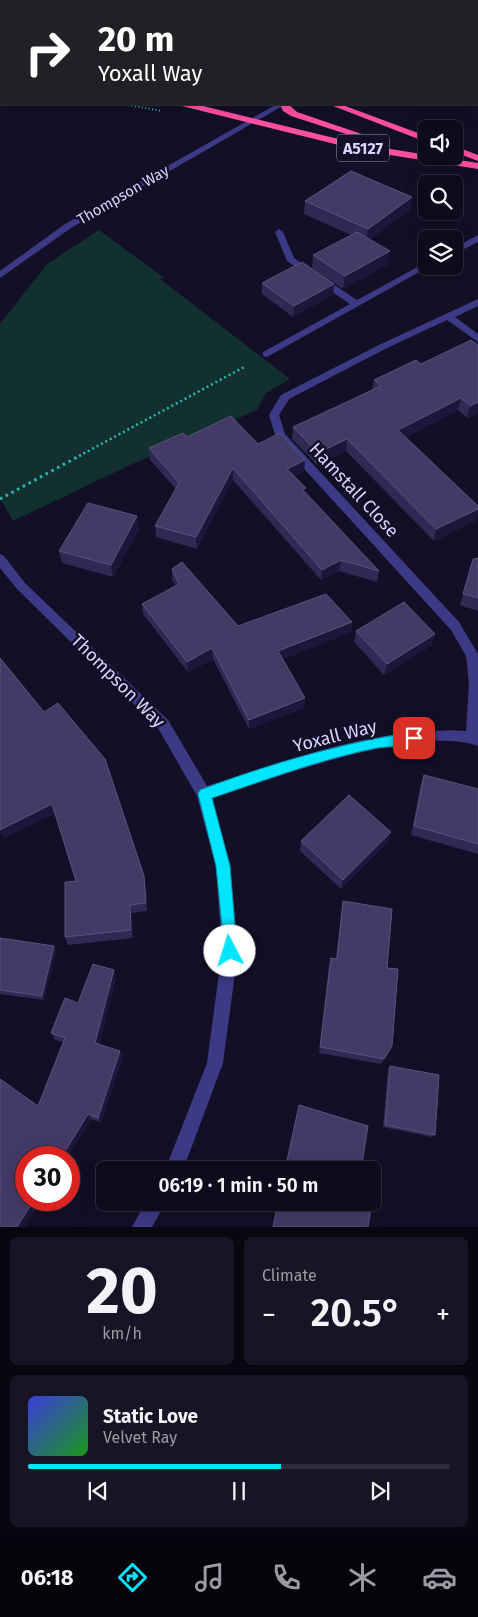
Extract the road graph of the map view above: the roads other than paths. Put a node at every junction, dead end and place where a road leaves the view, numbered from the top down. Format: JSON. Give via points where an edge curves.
{"nodes":[{"id":1,"x":189,"y":105,"type":"edge"},
{"id":2,"x":281,"y":105,"type":"edge"},
{"id":3,"x":284,"y":105,"type":"edge"},
{"id":4,"x":335,"y":105,"type":"edge"},
{"id":5,"x":250,"y":121,"type":"junction"},
{"id":6,"x":418,"y":136,"type":"edge"},
{"id":7,"x":463,"y":152,"type":"edge"},
{"id":8,"x":418,"y":157,"type":"edge"},
{"id":9,"x":418,"y":157,"type":"edge"},
{"id":10,"x":478,"y":158,"type":"edge"},
{"id":11,"x":463,"y":164,"type":"edge"},
{"id":12,"x":478,"y":166,"type":"edge"},
{"id":13,"x":279,"y":232,"type":"dead end"},
{"id":14,"x":478,"y":238,"type":"edge"},
{"id":15,"x":463,"y":246,"type":"edge"},
{"id":16,"x":418,"y":270,"type":"edge"},
{"id":17,"x":0,"y":275,"type":"edge"},
{"id":18,"x":478,"y":302,"type":"edge"},
{"id":19,"x":356,"y":304,"type":"junction"},
{"id":20,"x":448,"y":316,"type":"junction"},
{"id":21,"x":478,"y":339,"type":"edge"},
{"id":22,"x":267,"y":354,"type":"road end"},
{"id":23,"x":0,"y":559,"type":"edge"},
{"id":24,"x":475,"y":739,"type":"edge"},
{"id":25,"x":204,"y":794,"type":"junction"},
{"id":26,"x":177,"y":1161,"type":"edge"},
{"id":27,"x":151,"y":1211,"type":"edge"},
{"id":28,"x":141,"y":1227,"type":"edge"}],
"edges":[{"from":1,"to":5,"type":"highway","number":"A5127"},
{"from":2,"to":5,"type":"street","name":"Thompson Way"},
{"from":3,"to":9,"type":"highway","via":[[294,114]]},
{"from":4,"to":6,"type":"highway","number":"A5127"},
{"from":5,"to":8,"type":"highway","number":"A5127"},
{"from":5,"to":17,"type":"street","name":"Thompson Way","via":[[68,226]]},
{"from":7,"to":10,"type":"highway"},
{"from":11,"to":12,"type":"highway","number":"A5127"},
{"from":13,"to":19,"type":"street","via":[[290,259]]},
{"from":14,"to":15,"type":"street"},
{"from":16,"to":19,"type":"street"},
{"from":18,"to":20,"type":"street","name":"Hamstall Close"},
{"from":19,"to":22,"type":"street"},
{"from":20,"to":21,"type":"street"},
{"from":20,"to":24,"type":"street","name":"Hamstall Close","via":[[285,397],[274,415],[280,436],[455,626],[472,655],[476,683]]},
{"from":23,"to":25,"type":"street","name":"Thompson Way","via":[[21,586],[163,724]]},
{"from":24,"to":25,"type":"street","name":"Yoxall Way","via":[[433,735],[376,743],[306,761]]},
{"from":25,"to":26,"type":"street","name":"Thompson Way","via":[[223,866],[230,951],[215,1063]]},
{"from":27,"to":28,"type":"street"}]}
